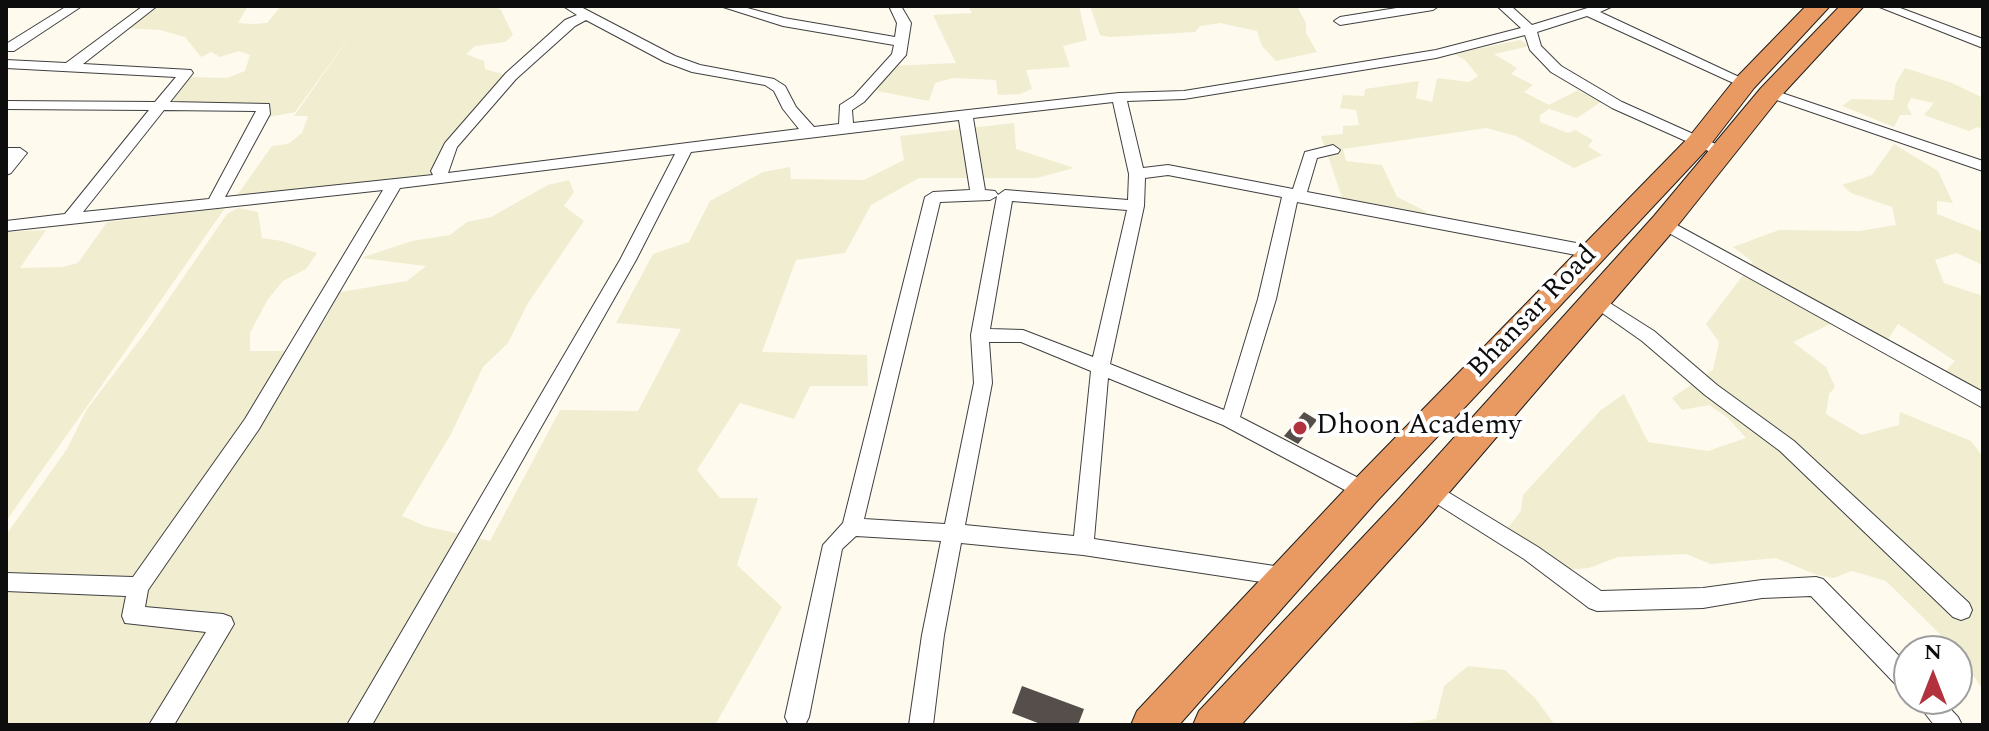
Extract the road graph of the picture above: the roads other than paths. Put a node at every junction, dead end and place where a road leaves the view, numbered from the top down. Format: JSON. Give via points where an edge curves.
{"nodes":[{"id":1,"x":76,"y":6,"type":"edge"},
{"id":2,"x":151,"y":6,"type":"edge"},
{"id":3,"x":569,"y":6,"type":"edge"},
{"id":4,"x":726,"y":6,"type":"edge"},
{"id":5,"x":895,"y":6,"type":"edge"},
{"id":6,"x":1433,"y":6,"type":"edge"},
{"id":7,"x":1503,"y":6,"type":"edge"},
{"id":8,"x":1607,"y":6,"type":"edge"},
{"id":9,"x":1819,"y":6,"type":"edge"},
{"id":10,"x":1853,"y":6,"type":"edge"},
{"id":11,"x":1883,"y":6,"type":"edge"},
{"id":12,"x":1588,"y":12,"type":"junction"},
{"id":13,"x":585,"y":16,"type":"junction"},
{"id":14,"x":1340,"y":21,"type":"dead end"},
{"id":15,"x":1530,"y":30,"type":"junction"},
{"id":16,"x":900,"y":42,"type":"junction"},
{"id":17,"x":1983,"y":44,"type":"edge"},
{"id":18,"x":7,"y":49,"type":"edge"},
{"id":19,"x":6,"y":64,"type":"edge"},
{"id":20,"x":71,"y":66,"type":"junction"},
{"id":21,"x":1758,"y":88,"type":"junction"},
{"id":22,"x":1119,"y":97,"type":"junction"},
{"id":23,"x":6,"y":105,"type":"edge"},
{"id":24,"x":159,"y":109,"type":"junction"},
{"id":25,"x":965,"y":114,"type":"junction"},
{"id":26,"x":846,"y":127,"type":"junction"},
{"id":27,"x":810,"y":132,"type":"junction"},
{"id":28,"x":686,"y":147,"type":"junction"},
{"id":29,"x":1711,"y":148,"type":"junction"},
{"id":30,"x":1333,"y":150,"type":"dead end"},
{"id":31,"x":6,"y":153,"type":"edge"},
{"id":32,"x":1983,"y":166,"type":"edge"},
{"id":33,"x":6,"y":170,"type":"edge"},
{"id":34,"x":1137,"y":174,"type":"junction"},
{"id":35,"x":441,"y":176,"type":"junction"},
{"id":36,"x":396,"y":182,"type":"junction"},
{"id":37,"x":978,"y":195,"type":"junction"},
{"id":38,"x":1005,"y":195,"type":"junction"},
{"id":39,"x":1294,"y":196,"type":"junction"},
{"id":40,"x":215,"y":202,"type":"junction"},
{"id":41,"x":1136,"y":206,"type":"junction"},
{"id":42,"x":71,"y":217,"type":"junction"},
{"id":43,"x":1664,"y":223,"type":"junction"},
{"id":44,"x":6,"y":226,"type":"edge"},
{"id":45,"x":1592,"y":252,"type":"junction"},
{"id":46,"x":1594,"y":299,"type":"junction"},
{"id":47,"x":980,"y":335,"type":"junction"},
{"id":48,"x":1100,"y":367,"type":"junction"},
{"id":49,"x":1983,"y":401,"type":"edge"},
{"id":50,"x":1230,"y":420,"type":"junction"},
{"id":51,"x":1428,"y":488,"type":"junction"},
{"id":52,"x":1365,"y":491,"type":"junction"},
{"id":53,"x":852,"y":527,"type":"junction"},
{"id":54,"x":953,"y":533,"type":"junction"},
{"id":55,"x":1083,"y":546,"type":"junction"},
{"id":56,"x":1288,"y":577,"type":"junction"},
{"id":57,"x":9,"y":587,"type":"edge"},
{"id":58,"x":138,"y":587,"type":"junction"},
{"id":59,"x":1961,"y":610,"type":"dead end"},
{"id":60,"x":1893,"y":665,"type":"edge"},
{"id":61,"x":797,"y":717,"type":"dead end"},
{"id":62,"x":161,"y":725,"type":"edge"},
{"id":63,"x":359,"y":725,"type":"edge"},
{"id":64,"x":921,"y":725,"type":"edge"},
{"id":65,"x":1152,"y":725,"type":"edge"},
{"id":66,"x":1214,"y":725,"type":"edge"}],
"edges":[{"from":1,"to":18,"type":"street"},
{"from":2,"to":20,"type":"street"},
{"from":3,"to":13,"type":"street"},
{"from":4,"to":16,"type":"street","via":[[783,22]]},
{"from":5,"to":16,"type":"street","via":[[904,23]]},
{"from":6,"to":14,"type":"street"},
{"from":7,"to":15,"type":"street"},
{"from":8,"to":12,"type":"street"},
{"from":9,"to":21,"type":"highway","name":"Bhansar Road"},
{"from":10,"to":21,"type":"highway","name":"Bhansar Road"},
{"from":11,"to":17,"type":"street"},
{"from":12,"to":15,"type":"street"},
{"from":12,"to":21,"type":"street"},
{"from":13,"to":27,"type":"street","via":[[697,69],[769,82],[780,89]]},
{"from":13,"to":35,"type":"street","via":[[570,23],[511,76],[450,146]]},
{"from":15,"to":22,"type":"street","via":[[1436,54],[1223,89]]},
{"from":15,"to":29,"type":"street","via":[[1535,47],[1556,69],[1617,105]]},
{"from":16,"to":26,"type":"street","via":[[899,55],[845,108]]},
{"from":19,"to":20,"type":"street"},
{"from":20,"to":24,"type":"street","via":[[186,73]]},
{"from":21,"to":29,"type":"highway","name":"Bhansar Road"},
{"from":21,"to":32,"type":"street"},
{"from":22,"to":25,"type":"street"},
{"from":22,"to":34,"type":"street"},
{"from":23,"to":24,"type":"street"},
{"from":24,"to":40,"type":"street","via":[[264,107]]},
{"from":24,"to":42,"type":"street"},
{"from":25,"to":26,"type":"street"},
{"from":25,"to":37,"type":"street"},
{"from":26,"to":27,"type":"street"},
{"from":27,"to":28,"type":"street"},
{"from":28,"to":35,"type":"street"},
{"from":28,"to":63,"type":"street","via":[[628,260]]},
{"from":29,"to":43,"type":"highway","name":"Bhansar Road"},
{"from":29,"to":45,"type":"highway","name":"Bhansar Road"},
{"from":30,"to":39,"type":"street","via":[[1310,155]]},
{"from":31,"to":33,"type":"street","via":[[20,153]]},
{"from":34,"to":39,"type":"street","via":[[1168,170]]},
{"from":34,"to":41,"type":"street"},
{"from":35,"to":36,"type":"street"},
{"from":36,"to":40,"type":"street"},
{"from":36,"to":58,"type":"street","via":[[252,424]]},
{"from":37,"to":38,"type":"street"},
{"from":37,"to":53,"type":"street","via":[[933,197]]},
{"from":38,"to":41,"type":"street"},
{"from":38,"to":47,"type":"street"},
{"from":39,"to":45,"type":"street"},
{"from":39,"to":50,"type":"street"},
{"from":40,"to":42,"type":"street"},
{"from":41,"to":48,"type":"street"},
{"from":42,"to":44,"type":"street"},
{"from":43,"to":46,"type":"highway","name":"Bhansar Road"},
{"from":43,"to":49,"type":"street"},
{"from":45,"to":52,"type":"highway","name":"Bhansar Road"},
{"from":46,"to":51,"type":"highway","name":"Bhansar Road"},
{"from":46,"to":59,"type":"street","via":[[1787,446]]},
{"from":47,"to":48,"type":"street","via":[[1023,336]]},
{"from":47,"to":54,"type":"street","via":[[983,383]]},
{"from":48,"to":50,"type":"street"},
{"from":48,"to":55,"type":"street"},
{"from":50,"to":52,"type":"street"},
{"from":51,"to":60,"type":"street","via":[[1597,601],[1703,598],[1816,586]]},
{"from":51,"to":66,"type":"highway","name":"Bhansar Road"},
{"from":52,"to":56,"type":"highway","name":"Bhansar Road"},
{"from":53,"to":54,"type":"street"},
{"from":53,"to":61,"type":"street","via":[[833,545]]},
{"from":54,"to":55,"type":"street"},
{"from":54,"to":64,"type":"street"},
{"from":55,"to":56,"type":"street"},
{"from":56,"to":65,"type":"highway","name":"Bhansar Road"},
{"from":57,"to":58,"type":"street"},
{"from":58,"to":62,"type":"street","via":[[133,616],[223,624]]}]}
